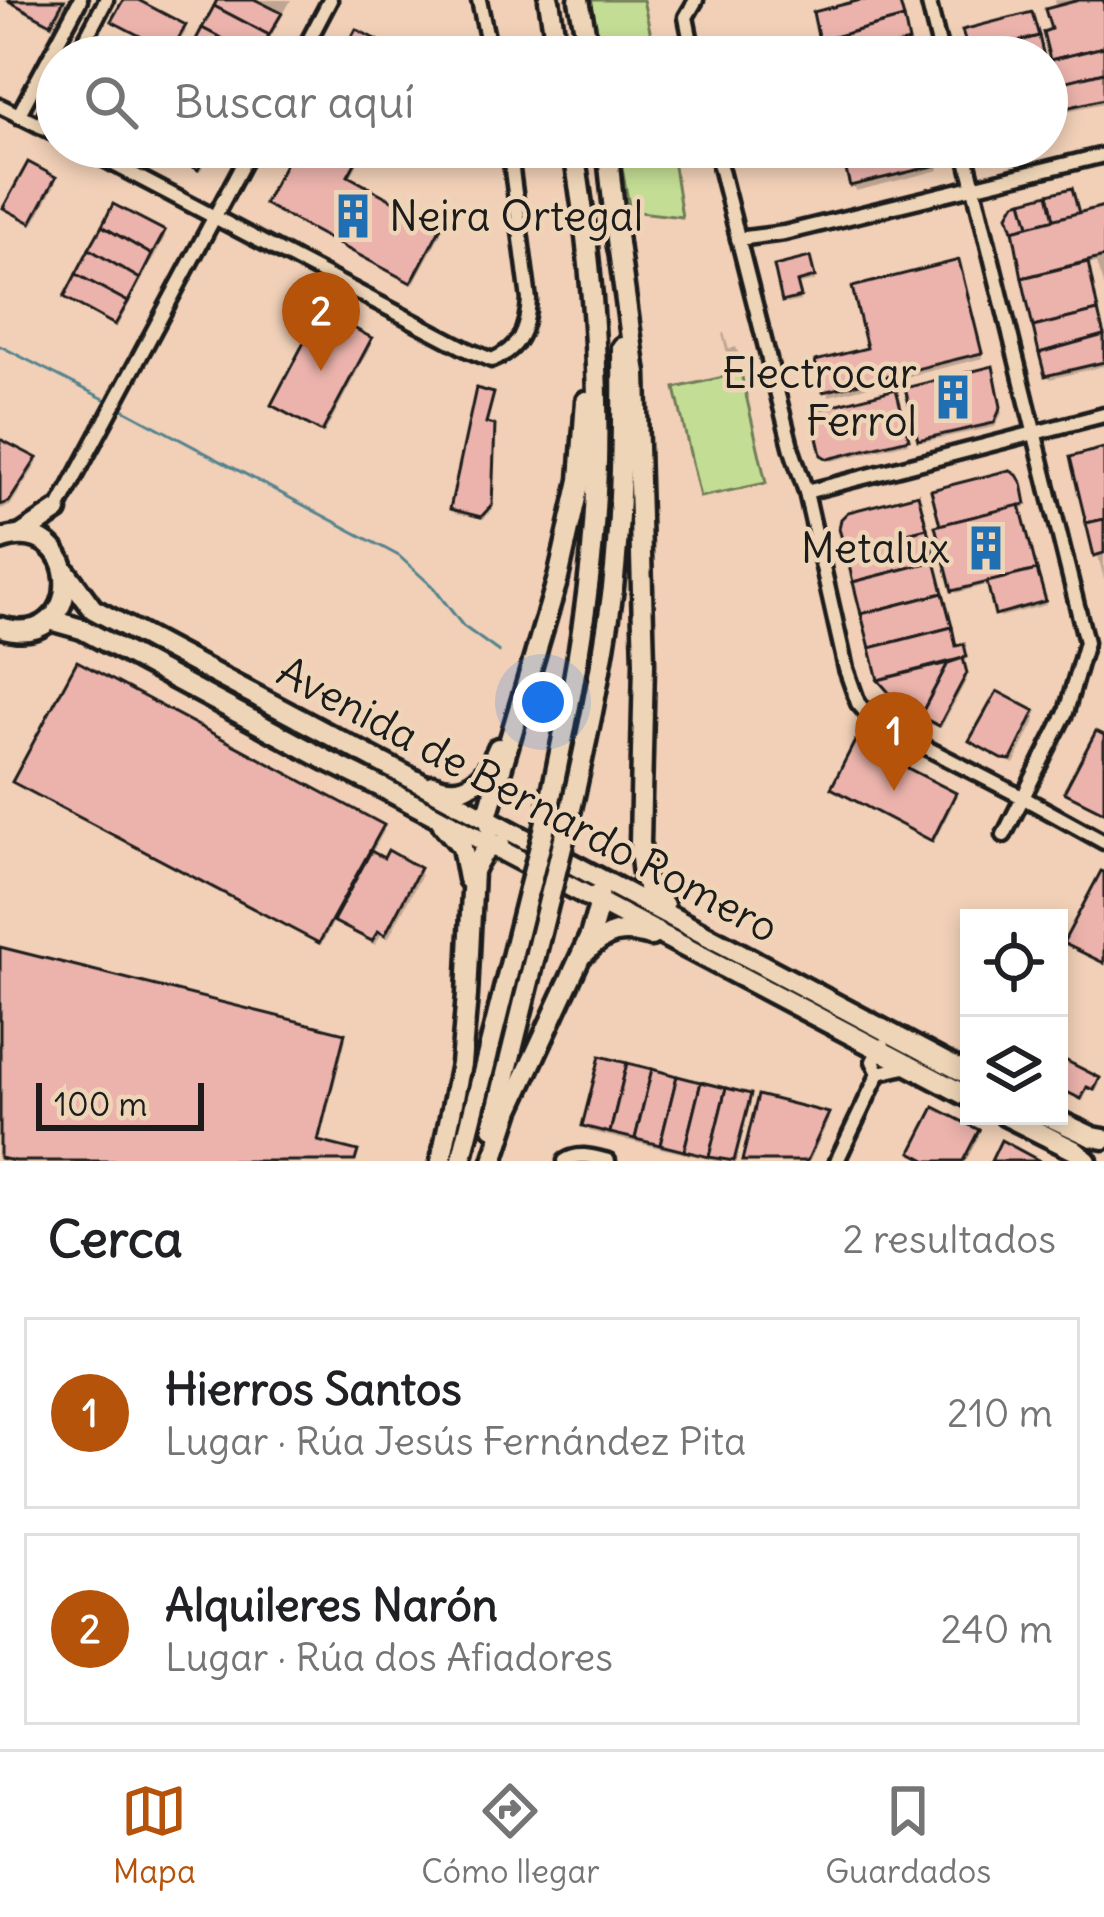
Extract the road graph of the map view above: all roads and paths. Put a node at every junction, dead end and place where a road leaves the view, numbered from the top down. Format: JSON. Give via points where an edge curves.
{"nodes":[{"id":1,"x":80,"y":0,"type":"edge"},
{"id":2,"x":106,"y":0,"type":"edge"},
{"id":3,"x":331,"y":0,"type":"edge"},
{"id":4,"x":479,"y":0,"type":"edge"},
{"id":5,"x":549,"y":0,"type":"edge"},
{"id":6,"x":579,"y":0,"type":"edge"},
{"id":7,"x":696,"y":0,"type":"edge"},
{"id":8,"x":928,"y":0,"type":"edge"},
{"id":9,"x":61,"y":36,"type":"edge"},
{"id":10,"x":87,"y":36,"type":"edge"},
{"id":11,"x":311,"y":36,"type":"edge"},
{"id":12,"x":487,"y":36,"type":"edge"},
{"id":13,"x":555,"y":36,"type":"edge"},
{"id":14,"x":586,"y":36,"type":"edge"},
{"id":15,"x":690,"y":36,"type":"edge"},
{"id":16,"x":937,"y":36,"type":"edge"},
{"id":17,"x":35,"y":84,"type":"edge"},
{"id":18,"x":0,"y":106,"type":"edge"},
{"id":19,"x":18,"y":116,"type":"junction"},
{"id":20,"x":36,"y":124,"type":"edge"},
{"id":21,"x":1104,"y":155,"type":"edge"},
{"id":22,"x":1068,"y":164,"type":"edge"},
{"id":23,"x":121,"y":168,"type":"edge"},
{"id":24,"x":241,"y":168,"type":"edge"},
{"id":25,"x":511,"y":168,"type":"edge"},
{"id":26,"x":577,"y":168,"type":"edge"},
{"id":27,"x":609,"y":168,"type":"edge"},
{"id":28,"x":721,"y":168,"type":"edge"},
{"id":29,"x":969,"y":168,"type":"edge"},
{"id":30,"x":1053,"y":168,"type":"edge"},
{"id":31,"x":974,"y":188,"type":"junction"},
{"id":32,"x":214,"y":217,"type":"junction"},
{"id":33,"x":617,"y":236,"type":"junction"},
{"id":34,"x":738,"y":239,"type":"junction"},
{"id":35,"x":592,"y":319,"type":"junction"},
{"id":36,"x":1104,"y":415,"type":"edge"},
{"id":37,"x":1034,"y":433,"type":"junction"},
{"id":38,"x":806,"y":492,"type":"junction"},
{"id":39,"x":57,"y":511,"type":"junction"},
{"id":40,"x":21,"y":535,"type":"junction"},
{"id":41,"x":0,"y":540,"type":"edge"},
{"id":42,"x":61,"y":563,"type":"junction"},
{"id":43,"x":50,"y":620,"type":"junction"},
{"id":44,"x":6,"y":633,"type":"edge"},
{"id":45,"x":538,"y":649,"type":"junction"},
{"id":46,"x":395,"y":769,"type":"junction"},
{"id":47,"x":383,"y":788,"type":"junction"},
{"id":48,"x":1024,"y":798,"type":"junction"},
{"id":49,"x":489,"y":819,"type":"junction"},
{"id":50,"x":1004,"y":835,"type":"dead end"},
{"id":51,"x":521,"y":836,"type":"junction"},
{"id":52,"x":1104,"y":842,"type":"edge"},
{"id":53,"x":640,"y":844,"type":"junction"},
{"id":54,"x":501,"y":848,"type":"junction"},
{"id":55,"x":597,"y":889,"type":"junction"},
{"id":56,"x":470,"y":896,"type":"junction"},
{"id":57,"x":702,"y":932,"type":"junction"},
{"id":58,"x":692,"y":951,"type":"junction"},
{"id":59,"x":582,"y":957,"type":"junction"},
{"id":60,"x":895,"y":1036,"type":"junction"},
{"id":61,"x":879,"y":1050,"type":"junction"},
{"id":62,"x":910,"y":1066,"type":"junction"},
{"id":63,"x":960,"y":1070,"type":"edge"},
{"id":64,"x":879,"y":1072,"type":"junction"},
{"id":65,"x":960,"y":1092,"type":"edge"},
{"id":66,"x":1024,"y":1125,"type":"edge"},
{"id":67,"x":1067,"y":1125,"type":"edge"},
{"id":68,"x":1104,"y":1139,"type":"edge"},
{"id":69,"x":442,"y":1161,"type":"edge"},
{"id":70,"x":461,"y":1161,"type":"edge"},
{"id":71,"x":489,"y":1161,"type":"edge"},
{"id":72,"x":565,"y":1161,"type":"edge"},
{"id":73,"x":608,"y":1161,"type":"edge"},
{"id":74,"x":837,"y":1161,"type":"edge"},
{"id":75,"x":1088,"y":1161,"type":"edge"}],
"edges":[{"from":1,"to":9,"type":"street"},
{"from":2,"to":10,"type":"street"},
{"from":3,"to":11,"type":"street"},
{"from":4,"to":12,"type":"street"},
{"from":5,"to":13,"type":"highway"},
{"from":6,"to":14,"type":"highway"},
{"from":7,"to":15,"type":"street","via":[[686,16]]},
{"from":8,"to":16,"type":"street"},
{"from":17,"to":19,"type":"street"},
{"from":18,"to":19,"type":"street"},
{"from":19,"to":20,"type":"street"},
{"from":21,"to":22,"type":"street"},
{"from":23,"to":32,"type":"street"},
{"from":24,"to":32,"type":"street"},
{"from":25,"to":32,"type":"street","via":[[528,318],[514,348],[492,360]]},
{"from":26,"to":35,"type":"highway"},
{"from":27,"to":33,"type":"highway"},
{"from":28,"to":34,"type":"street"},
{"from":29,"to":31,"type":"street"},
{"from":30,"to":31,"type":"street"},
{"from":31,"to":34,"type":"street"},
{"from":31,"to":37,"type":"street"},
{"from":32,"to":39,"type":"street"},
{"from":33,"to":53,"type":"highway","via":[[636,374]]},
{"from":33,"to":71,"type":"highway","bridge":true,"via":[[622,437],[613,585],[590,731]]},
{"from":34,"to":38,"type":"street"},
{"from":35,"to":45,"type":"highway","via":[[580,480]]},
{"from":35,"to":70,"type":"highway","bridge":true,"via":[[597,435],[578,664]]},
{"from":36,"to":37,"type":"street"},
{"from":37,"to":38,"type":"street"},
{"from":37,"to":48,"type":"street","via":[[1086,642],[1066,712]]},
{"from":38,"to":48,"type":"street","via":[[858,703],[886,727]]},
{"from":39,"to":40,"type":"highway"},
{"from":39,"to":42,"type":"highway"},
{"from":40,"to":41,"type":"highway"},
{"from":40,"to":42,"type":"highway","name":"Avenida de Bernardo Romero"},
{"from":42,"to":43,"type":"highway","via":[[64,598]]},
{"from":42,"to":46,"type":"highway","name":"Avenida de Bernardo Romero","via":[[93,609]]},
{"from":43,"to":44,"type":"highway"},
{"from":43,"to":47,"type":"highway","name":"Avenida de Bernardo Romero","via":[[82,629]]},
{"from":45,"to":46,"type":"highway","via":[[483,777],[443,789]]},
{"from":45,"to":49,"type":"highway"},
{"from":46,"to":49,"type":"highway","name":"Avenida de Bernardo Romero"},
{"from":47,"to":54,"type":"highway","name":"Avenida de Bernardo Romero"},
{"from":47,"to":56,"type":"highway","via":[[448,828],[462,847]]},
{"from":48,"to":50,"type":"street"},
{"from":48,"to":52,"type":"street"},
{"from":49,"to":51,"type":"highway","name":"Avenida de Bernardo Romero"},
{"from":49,"to":54,"type":"highway"},
{"from":51,"to":54,"type":"highway"},
{"from":51,"to":55,"type":"highway","name":"Avenida de Bernardo Romero"},
{"from":53,"to":55,"type":"highway","via":[[620,881]]},
{"from":53,"to":57,"type":"highway","via":[[648,891]]},
{"from":54,"to":55,"type":"highway","name":"Avenida de Bernardo Romero"},
{"from":54,"to":56,"type":"highway","via":[[480,856]]},
{"from":55,"to":57,"type":"highway","name":"Avenida de Bernardo Romero"},
{"from":55,"to":58,"type":"highway","name":"Avenida de Bernardo Romero"},
{"from":55,"to":59,"type":"highway"},
{"from":56,"to":69,"type":"highway","via":[[460,1064]]},
{"from":57,"to":60,"type":"highway","name":"Avenida de Bernardo Romero"},
{"from":58,"to":59,"type":"highway","via":[[622,930]]},
{"from":58,"to":61,"type":"highway","name":"Avenida de Bernardo Romero"},
{"from":59,"to":71,"type":"highway"},
{"from":60,"to":61,"type":"street"},
{"from":60,"to":63,"type":"highway","name":"Avenida de Bernardo Romero"},
{"from":61,"to":62,"type":"highway","name":"Avenida de Bernardo Romero"},
{"from":61,"to":64,"type":"street"},
{"from":62,"to":64,"type":"street"},
{"from":62,"to":65,"type":"highway","name":"Avenida de Bernardo Romero"},
{"from":64,"to":74,"type":"street"},
{"from":66,"to":75,"type":"highway"},
{"from":67,"to":68,"type":"highway"},
{"from":68,"to":75,"type":"highway"},
{"from":72,"to":73,"type":"street"}]}
